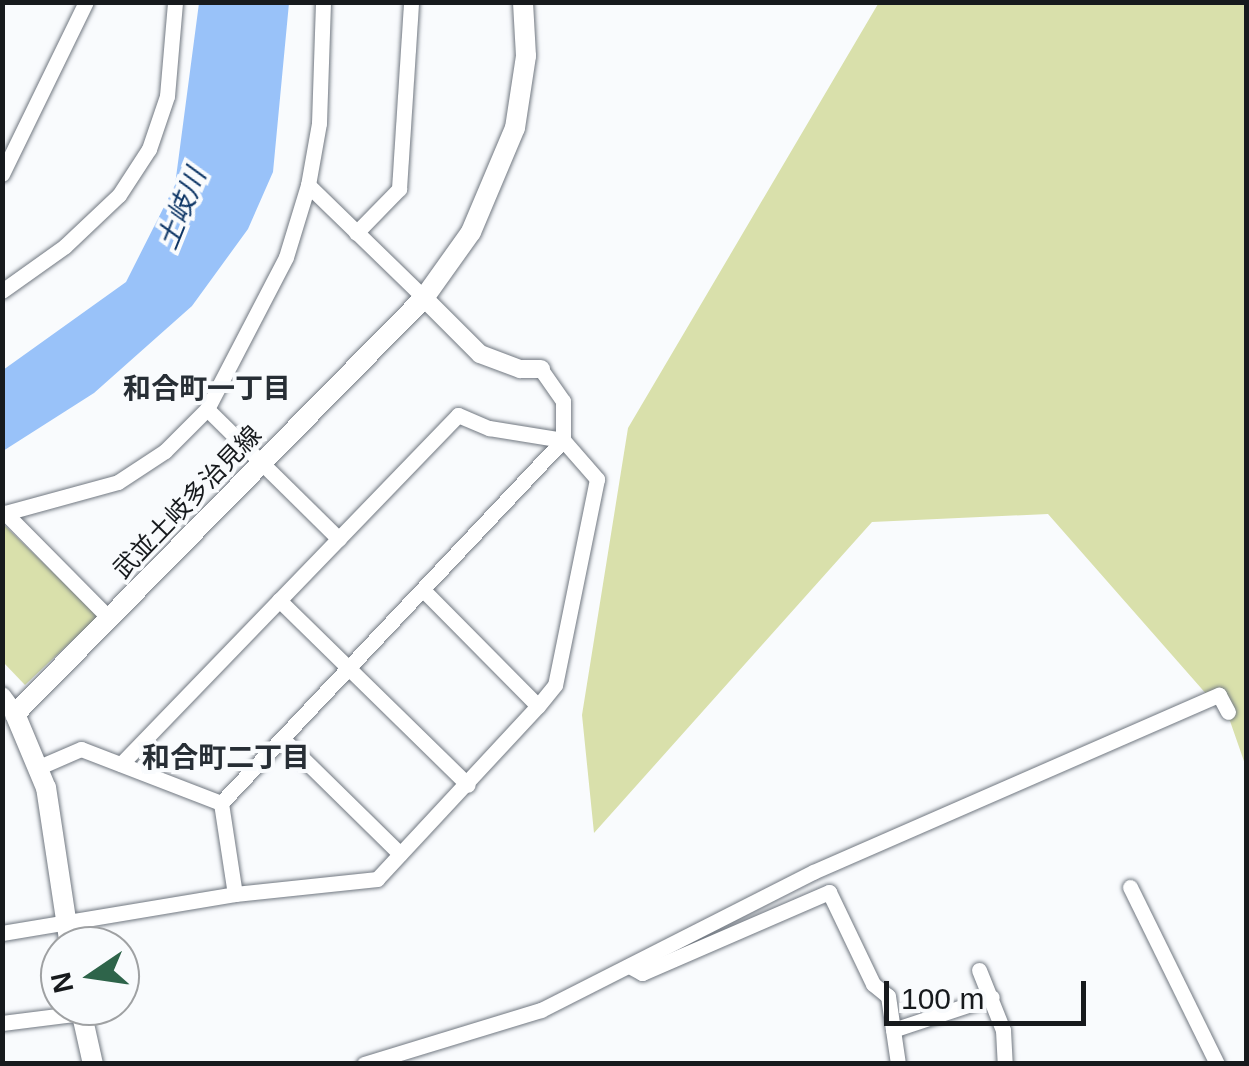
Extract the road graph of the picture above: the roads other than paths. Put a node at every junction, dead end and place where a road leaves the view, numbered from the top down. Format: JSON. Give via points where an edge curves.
{"nodes":[{"id":1,"x":86,"y":2,"type":"edge"},
{"id":2,"x":323,"y":2,"type":"edge"},
{"id":3,"x":411,"y":2,"type":"edge"},
{"id":4,"x":523,"y":2,"type":"edge"},
{"id":5,"x":172,"y":4,"type":"edge"},
{"id":6,"x":2,"y":174,"type":"edge"},
{"id":7,"x":308,"y":185,"type":"junction"},
{"id":8,"x":356,"y":232,"type":"junction"},
{"id":9,"x":2,"y":292,"type":"edge"},
{"id":10,"x":424,"y":298,"type":"junction"},
{"id":11,"x":541,"y":369,"type":"joint"},
{"id":12,"x":207,"y":408,"type":"junction"},
{"id":13,"x":563,"y":440,"type":"junction"},
{"id":14,"x":261,"y":461,"type":"junction"},
{"id":15,"x":338,"y":539,"type":"junction"},
{"id":16,"x":426,"y":593,"type":"junction"},
{"id":17,"x":279,"y":600,"type":"junction"},
{"id":18,"x":109,"y":618,"type":"junction"},
{"id":19,"x":351,"y":670,"type":"junction"},
{"id":20,"x":538,"y":706,"type":"junction"},
{"id":21,"x":7,"y":712,"type":"edge"},
{"id":22,"x":1228,"y":712,"type":"dead end"},
{"id":23,"x":283,"y":740,"type":"junction"},
{"id":24,"x":121,"y":764,"type":"junction"},
{"id":25,"x":37,"y":768,"type":"junction"},
{"id":26,"x":468,"y":785,"type":"junction"},
{"id":27,"x":221,"y":803,"type":"junction"},
{"id":28,"x":400,"y":854,"type":"junction"},
{"id":29,"x":1130,"y":887,"type":"dead end"},
{"id":30,"x":234,"y":894,"type":"junction"},
{"id":31,"x":67,"y":923,"type":"junction"},
{"id":32,"x":67,"y":926,"type":"edge"},
{"id":33,"x":2,"y":933,"type":"edge"},
{"id":34,"x":630,"y":966,"type":"junction"},
{"id":35,"x":979,"y":970,"type":"dead end"},
{"id":36,"x":992,"y":998,"type":"junction"},
{"id":37,"x":40,"y":1016,"type":"edge"},
{"id":38,"x":2,"y":1023,"type":"edge"},
{"id":39,"x":84,"y":1026,"type":"edge"},
{"id":40,"x":894,"y":1030,"type":"junction"},
{"id":41,"x":1001,"y":1062,"type":"edge"},
{"id":42,"x":92,"y":1064,"type":"edge"},
{"id":43,"x":364,"y":1064,"type":"edge"},
{"id":44,"x":898,"y":1064,"type":"edge"},
{"id":45,"x":1217,"y":1064,"type":"edge"}],
"edges":[{"from":1,"to":6,"type":"street"},
{"from":2,"to":7,"type":"street","via":[[319,123]]},
{"from":3,"to":8,"type":"street","via":[[399,189]]},
{"from":4,"to":10,"type":"main road","name":"武並土岐多治見線","via":[[526,56],[515,128],[471,232]]},
{"from":5,"to":9,"type":"street","via":[[167,96],[149,149],[118,196],[66,246]]},
{"from":7,"to":8,"type":"street"},
{"from":7,"to":12,"type":"street","via":[[272,288]]},
{"from":8,"to":10,"type":"street"},
{"from":10,"to":11,"type":"street","via":[[480,354],[520,369]]},
{"from":10,"to":14,"type":"main road","name":"武並土岐多治見線"},
{"from":11,"to":13,"type":"street","via":[[563,401]]},
{"from":12,"to":14,"type":"street"},
{"from":12,"to":18,"type":"street","via":[[165,451],[118,482],[5,513]]},
{"from":13,"to":15,"type":"street","via":[[458,416]]},
{"from":13,"to":16,"type":"street"},
{"from":13,"to":20,"type":"street","via":[[597,479],[555,685]]},
{"from":14,"to":15,"type":"street"},
{"from":14,"to":18,"type":"main road","name":"武並土岐多治見線"},
{"from":15,"to":17,"type":"street"},
{"from":16,"to":19,"type":"street"},
{"from":16,"to":20,"type":"street"},
{"from":17,"to":19,"type":"street"},
{"from":17,"to":24,"type":"street"},
{"from":18,"to":21,"type":"main road","name":"武並土岐多治見線"},
{"from":19,"to":23,"type":"street"},
{"from":19,"to":26,"type":"street"},
{"from":20,"to":26,"type":"street"},
{"from":21,"to":25,"type":"main road","name":"武並土岐多治見線"},
{"from":22,"to":34,"type":"street","via":[[1219,695],[1172,714],[813,872]]},
{"from":23,"to":27,"type":"street"},
{"from":23,"to":28,"type":"street"},
{"from":24,"to":25,"type":"street","via":[[80,749]]},
{"from":24,"to":27,"type":"street"},
{"from":25,"to":31,"type":"main road","name":"武並土岐多治見線","via":[[46,788]]},
{"from":26,"to":28,"type":"street"},
{"from":27,"to":30,"type":"street"},
{"from":28,"to":30,"type":"street","via":[[377,878]]},
{"from":29,"to":45,"type":"street"},
{"from":30,"to":31,"type":"street"},
{"from":31,"to":32,"type":"main road","name":"武並土岐多治見線"},
{"from":31,"to":33,"type":"street"},
{"from":34,"to":40,"type":"street","via":[[642,973],[829,892],[873,984],[888,996]]},
{"from":34,"to":43,"type":"street","via":[[541,1010]]},
{"from":35,"to":36,"type":"street"},
{"from":36,"to":40,"type":"street"},
{"from":36,"to":41,"type":"street"},
{"from":37,"to":38,"type":"street"},
{"from":39,"to":42,"type":"main road"},
{"from":40,"to":44,"type":"street"}]}
